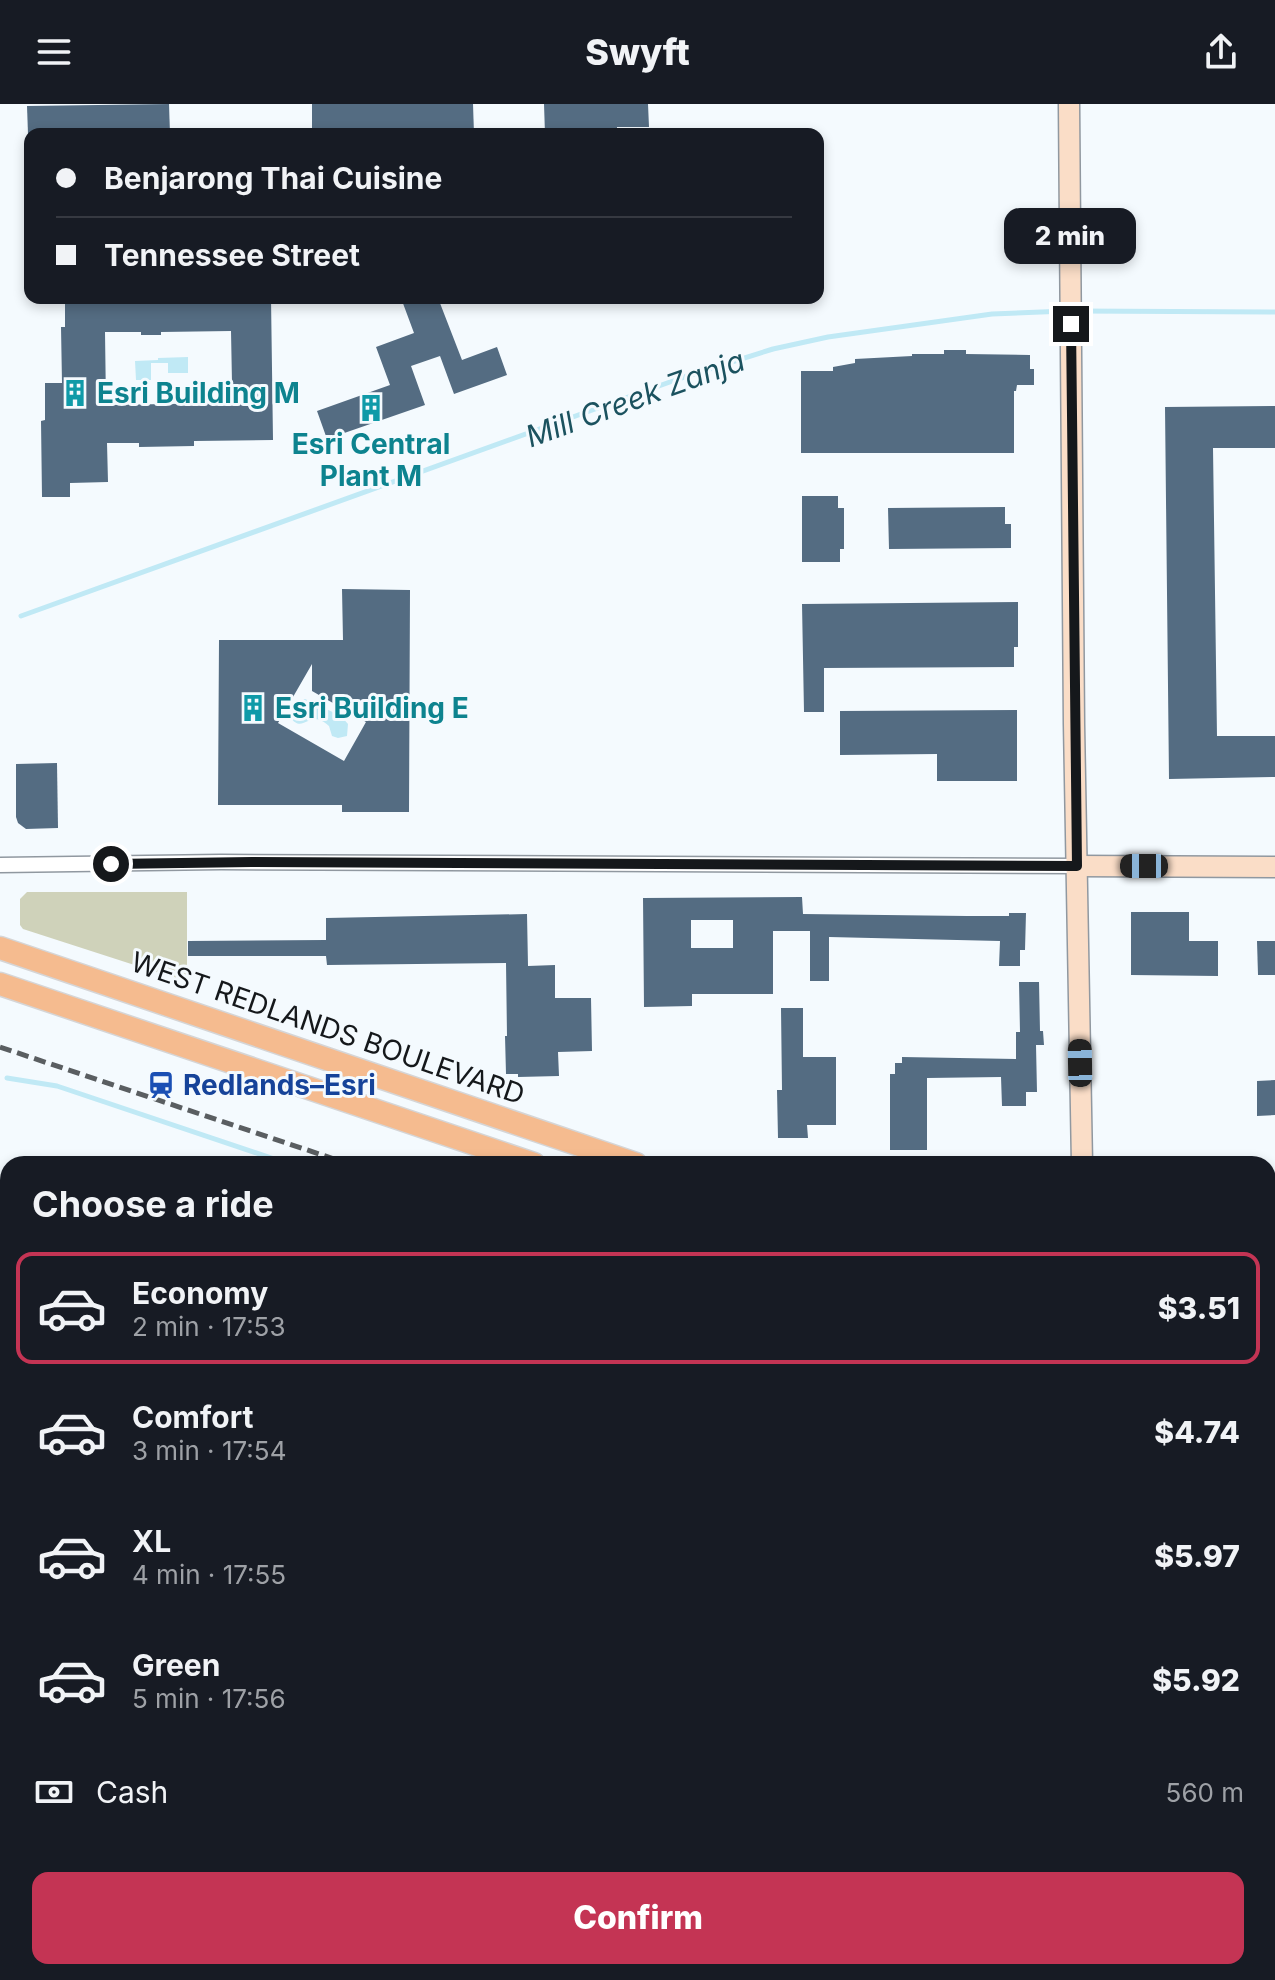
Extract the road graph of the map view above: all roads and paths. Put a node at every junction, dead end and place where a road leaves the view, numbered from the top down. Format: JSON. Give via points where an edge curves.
{"nodes":[{"id":1,"x":1069,"y":104,"type":"edge"},
{"id":2,"x":0,"y":865,"type":"edge"},
{"id":3,"x":1077,"y":866,"type":"junction"},
{"id":4,"x":1275,"y":867,"type":"edge"},
{"id":5,"x":0,"y":948,"type":"edge"},
{"id":6,"x":0,"y":984,"type":"edge"},
{"id":7,"x":510,"y":1156,"type":"edge"},
{"id":8,"x":612,"y":1156,"type":"edge"},
{"id":9,"x":1082,"y":1156,"type":"edge"}],
"edges":[{"from":1,"to":3,"type":"main road"},
{"from":2,"to":3,"type":"street"},
{"from":3,"to":4,"type":"main road"},
{"from":3,"to":9,"type":"main road"},
{"from":5,"to":8,"type":"main road","name":"WEST REDLANDS BOULEVARD"},
{"from":6,"to":7,"type":"main road"}]}
